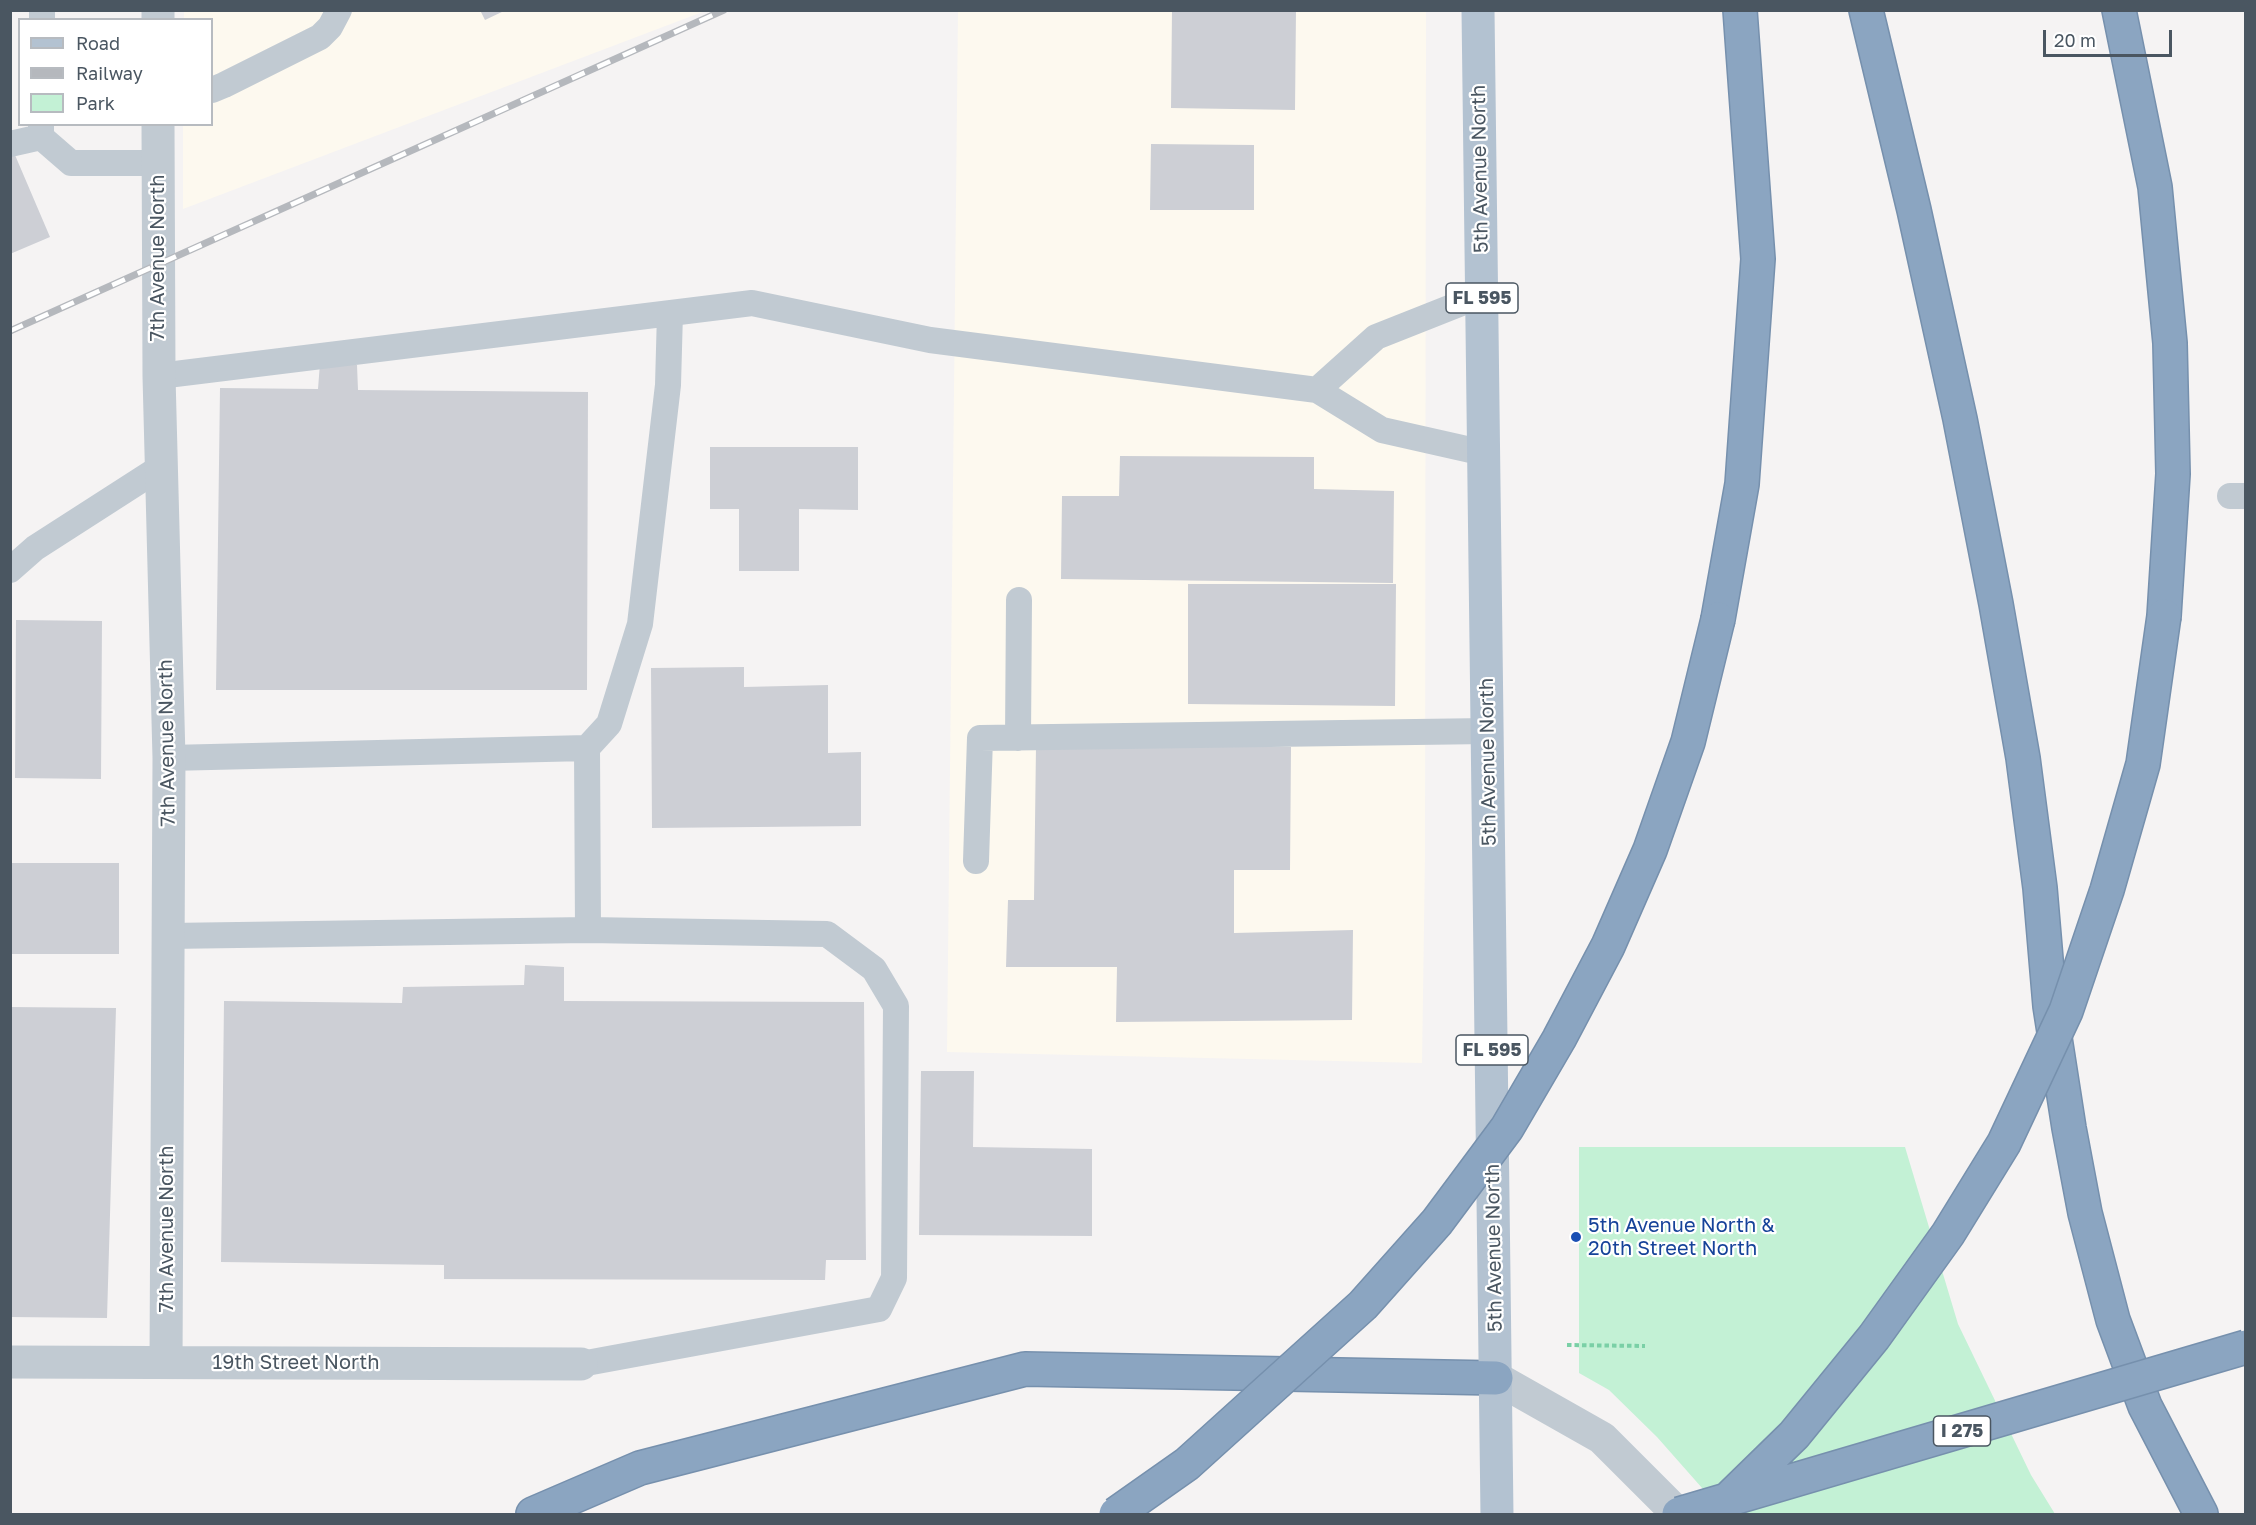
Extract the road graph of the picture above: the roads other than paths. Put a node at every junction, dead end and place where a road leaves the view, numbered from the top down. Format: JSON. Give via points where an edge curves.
{"nodes":[{"id":1,"x":339,"y":10,"type":"edge"},
{"id":2,"x":1478,"y":10,"type":"edge"},
{"id":3,"x":1740,"y":10,"type":"edge"},
{"id":4,"x":1866,"y":10,"type":"edge"},
{"id":5,"x":2119,"y":10,"type":"edge"},
{"id":6,"x":213,"y":90,"type":"edge"},
{"id":7,"x":158,"y":126,"type":"edge"},
{"id":8,"x":41,"y":131,"type":"edge"},
{"id":9,"x":10,"y":144,"type":"edge"},
{"id":10,"x":158,"y":163,"type":"junction"},
{"id":11,"x":1482,"y":295,"type":"junction"},
{"id":12,"x":670,"y":313,"type":"junction"},
{"id":13,"x":159,"y":376,"type":"junction"},
{"id":14,"x":1317,"y":390,"type":"junction"},
{"id":15,"x":1484,"y":453,"type":"junction"},
{"id":16,"x":161,"y":467,"type":"junction"},
{"id":17,"x":10,"y":570,"type":"edge"},
{"id":18,"x":1019,"y":600,"type":"dead end"},
{"id":19,"x":1488,"y":731,"type":"junction"},
{"id":20,"x":1018,"y":738,"type":"junction"},
{"id":21,"x":587,"y":748,"type":"junction"},
{"id":22,"x":169,"y":758,"type":"junction"},
{"id":23,"x":976,"y":861,"type":"dead end"},
{"id":24,"x":588,"y":930,"type":"junction"},
{"id":25,"x":168,"y":936,"type":"junction"},
{"id":26,"x":1493,"y":1147,"type":"junction"},
{"id":27,"x":2246,"y":1347,"type":"edge"},
{"id":28,"x":10,"y":1362,"type":"edge"},
{"id":29,"x":166,"y":1362,"type":"junction"},
{"id":30,"x":581,"y":1364,"type":"joint"},
{"id":31,"x":1496,"y":1378,"type":"junction"},
{"id":32,"x":532,"y":1515,"type":"edge"},
{"id":33,"x":1116,"y":1515,"type":"edge"},
{"id":34,"x":1497,"y":1515,"type":"edge"},
{"id":35,"x":1678,"y":1515,"type":"edge"},
{"id":36,"x":1713,"y":1515,"type":"edge"},
{"id":37,"x":2201,"y":1515,"type":"edge"}],
"edges":[{"from":1,"to":6,"type":"lane","via":[[320,37]]},
{"from":2,"to":11,"type":"main road","name":"5th Avenue North","number":"FL 595"},
{"from":3,"to":26,"type":"highway","bridge":true,"via":[[1758,259],[1742,484],[1718,619],[1688,742],[1650,850],[1608,946],[1559,1039]]},
{"from":4,"to":37,"type":"highway","via":[[1958,408],[1994,592],[2023,758],[2050,1006],[2085,1213],[2113,1320],[2145,1406]]},
{"from":5,"to":36,"type":"highway","bridge":true,"via":[[2155,187],[2170,343],[2173,474],[2164,616],[2144,764],[2066,1011],[2004,1143],[1948,1234],[1874,1337],[1794,1435]]},
{"from":7,"to":10,"type":"street","name":"7th Avenue North"},
{"from":8,"to":9,"type":"lane"},
{"from":8,"to":10,"type":"lane","via":[[71,163]]},
{"from":10,"to":13,"type":"street","name":"7th Avenue North"},
{"from":11,"to":14,"type":"lane","via":[[1376,337]]},
{"from":11,"to":15,"type":"main road","name":"5th Avenue North","number":"FL 595"},
{"from":12,"to":13,"type":"lane"},
{"from":12,"to":14,"type":"lane","via":[[752,303],[930,340]]},
{"from":12,"to":21,"type":"lane","via":[[668,385],[640,624],[609,724]]},
{"from":13,"to":16,"type":"street","name":"7th Avenue North"},
{"from":14,"to":15,"type":"lane","via":[[1382,430]]},
{"from":15,"to":19,"type":"main road","name":"5th Avenue North","number":"FL 595"},
{"from":16,"to":17,"type":"lane","via":[[35,548]]},
{"from":16,"to":22,"type":"street","name":"7th Avenue North"},
{"from":18,"to":20,"type":"lane"},
{"from":19,"to":20,"type":"lane"},
{"from":19,"to":26,"type":"main road","name":"5th Avenue North","number":"FL 595"},
{"from":20,"to":23,"type":"lane","via":[[980,738]]},
{"from":21,"to":22,"type":"lane"},
{"from":21,"to":24,"type":"lane"},
{"from":22,"to":25,"type":"street","name":"7th Avenue North"},
{"from":24,"to":25,"type":"lane"},
{"from":24,"to":30,"type":"lane","via":[[827,934],[874,969],[896,1006],[894,1278],[879,1309]]},
{"from":25,"to":29,"type":"street","name":"7th Avenue North"},
{"from":26,"to":31,"type":"main road","name":"5th Avenue North","number":"FL 595"},
{"from":26,"to":33,"type":"highway","bridge":true,"via":[[1437,1222],[1363,1305],[1187,1464]]},
{"from":27,"to":35,"type":"highway","number":"I 275","bridge":true},
{"from":28,"to":29,"type":"street","name":"19th Street North"},
{"from":29,"to":30,"type":"street","name":"19th Street North"},
{"from":31,"to":32,"type":"highway","via":[[1025,1369],[640,1468]]},
{"from":31,"to":34,"type":"main road","name":"5th Avenue North","number":"FL 595"},
{"from":31,"to":35,"type":"street","via":[[1602,1438]]}]}
